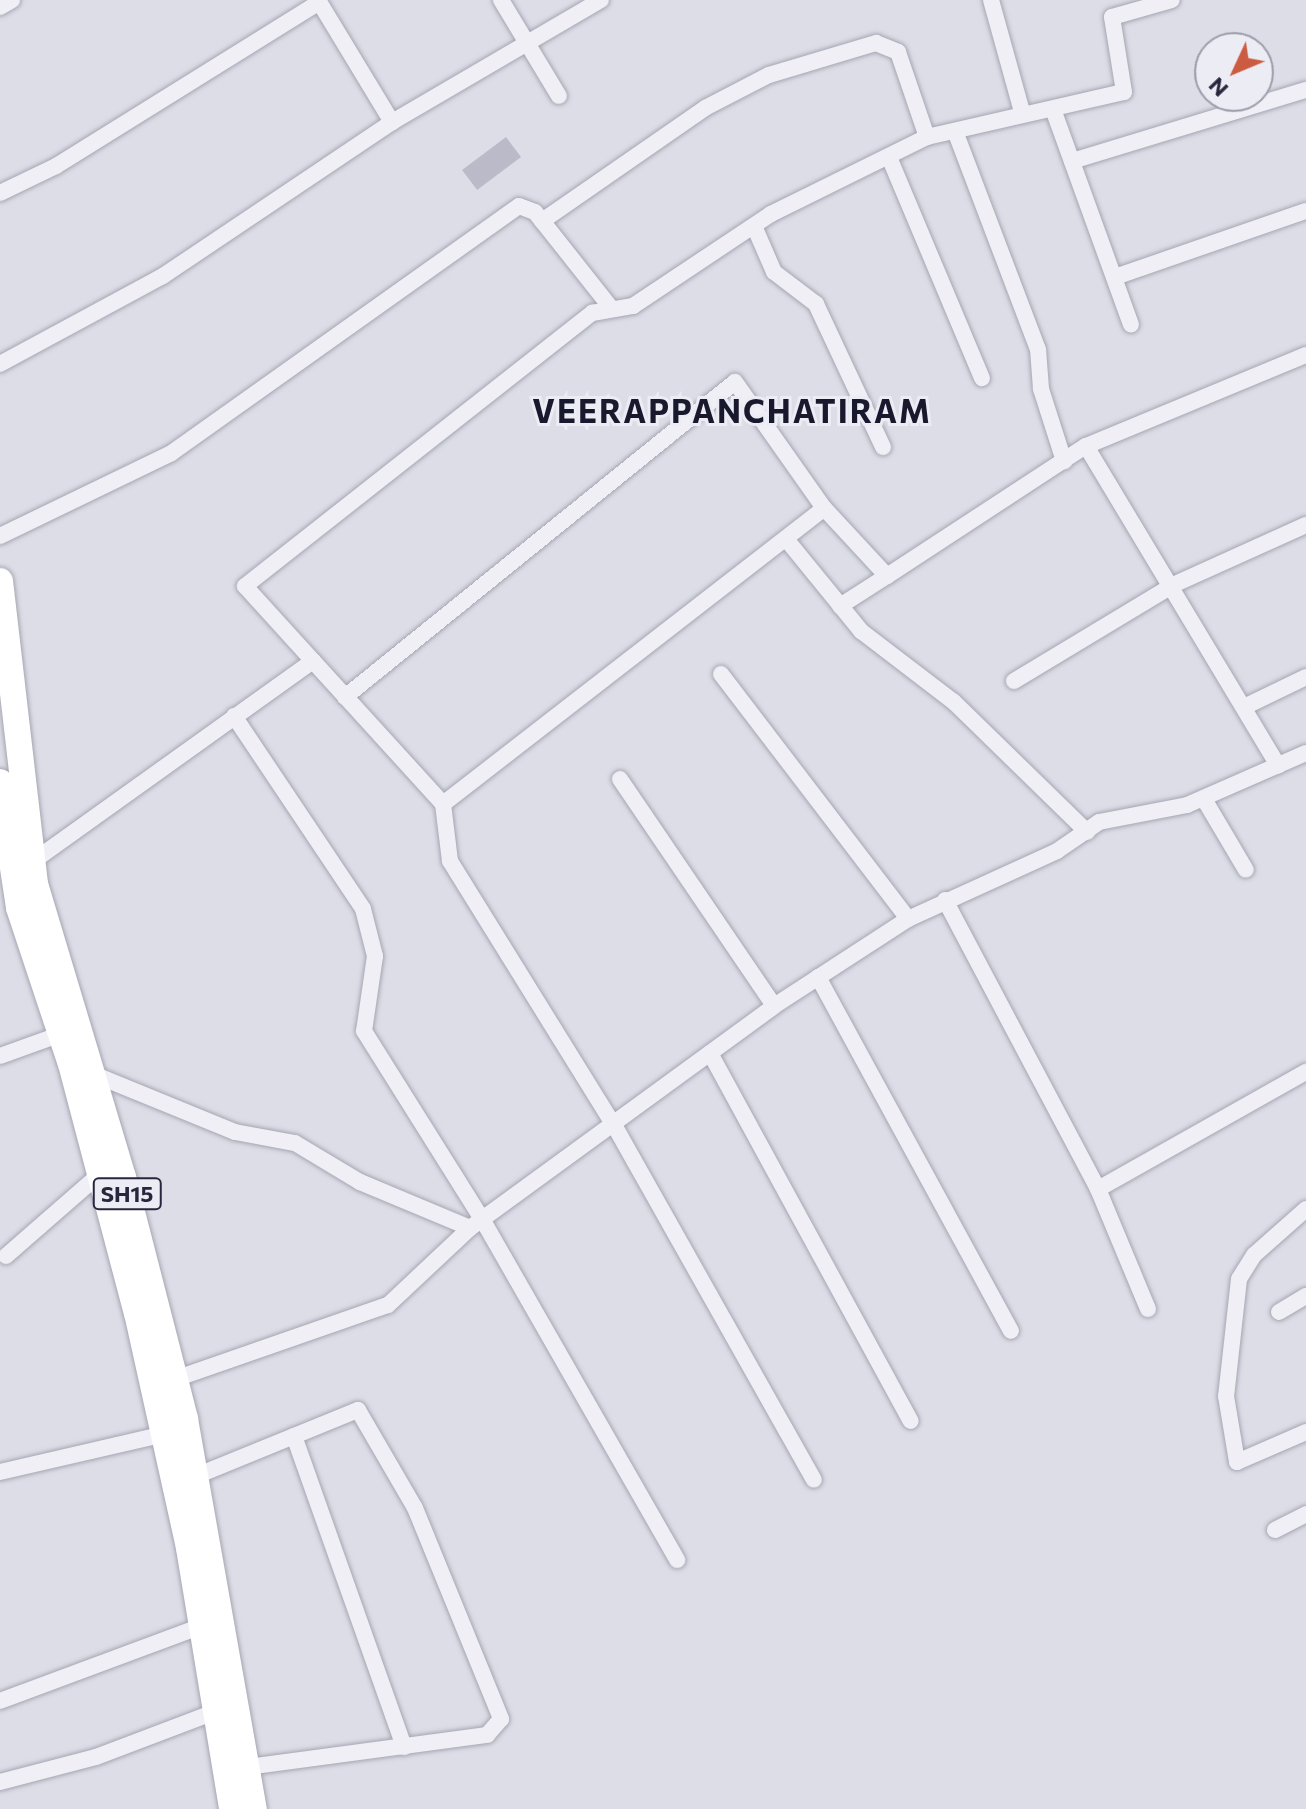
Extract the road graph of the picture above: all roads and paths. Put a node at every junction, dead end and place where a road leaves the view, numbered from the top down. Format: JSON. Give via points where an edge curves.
{"nodes":[{"id":1,"x":12,"y":0,"type":"edge"},
{"id":2,"x":501,"y":0,"type":"edge"},
{"id":3,"x":601,"y":0,"type":"edge"},
{"id":4,"x":991,"y":0,"type":"edge"},
{"id":5,"x":1118,"y":0,"type":"edge"},
{"id":6,"x":1172,"y":0,"type":"edge"},
{"id":7,"x":319,"y":1,"type":"edge"},
{"id":8,"x":0,"y":7,"type":"edge"},
{"id":9,"x":1132,"y":11,"type":"junction"},
{"id":10,"x":527,"y":44,"type":"junction"},
{"id":11,"x":1306,"y":90,"type":"edge"},
{"id":12,"x":559,"y":96,"type":"dead end"},
{"id":13,"x":1022,"y":112,"type":"junction"},
{"id":14,"x":1054,"y":112,"type":"junction"},
{"id":15,"x":392,"y":122,"type":"junction"},
{"id":16,"x":955,"y":131,"type":"junction"},
{"id":17,"x":927,"y":137,"type":"junction"},
{"id":18,"x":889,"y":157,"type":"junction"},
{"id":19,"x":1072,"y":161,"type":"junction"},
{"id":20,"x":0,"y":193,"type":"edge"},
{"id":21,"x":1306,"y":211,"type":"edge"},
{"id":22,"x":542,"y":221,"type":"junction"},
{"id":23,"x":754,"y":226,"type":"junction"},
{"id":24,"x":1115,"y":277,"type":"junction"},
{"id":25,"x":611,"y":308,"type":"junction"},
{"id":26,"x":1131,"y":325,"type":"dead end"},
{"id":27,"x":1306,"y":355,"type":"edge"},
{"id":28,"x":0,"y":364,"type":"edge"},
{"id":29,"x":982,"y":378,"type":"dead end"},
{"id":30,"x":1086,"y":446,"type":"junction"},
{"id":31,"x":883,"y":447,"type":"dead end"},
{"id":32,"x":1064,"y":461,"type":"junction"},
{"id":33,"x":824,"y":508,"type":"junction"},
{"id":34,"x":1306,"y":525,"type":"edge"},
{"id":35,"x":0,"y":536,"type":"edge"},
{"id":36,"x":786,"y":539,"type":"junction"},
{"id":37,"x":887,"y":576,"type":"junction"},
{"id":38,"x":0,"y":581,"type":"edge"},
{"id":39,"x":1173,"y":585,"type":"junction"},
{"id":40,"x":840,"y":606,"type":"junction"},
{"id":41,"x":313,"y":661,"type":"junction"},
{"id":42,"x":721,"y":674,"type":"dead end"},
{"id":43,"x":1306,"y":677,"type":"edge"},
{"id":44,"x":1014,"y":681,"type":"dead end"},
{"id":45,"x":345,"y":697,"type":"junction"},
{"id":46,"x":1244,"y":707,"type":"junction"},
{"id":47,"x":234,"y":716,"type":"junction"},
{"id":48,"x":1306,"y":753,"type":"edge"},
{"id":49,"x":1278,"y":766,"type":"junction"},
{"id":50,"x":620,"y":779,"type":"dead end"},
{"id":51,"x":0,"y":782,"type":"edge"},
{"id":52,"x":1204,"y":799,"type":"junction"},
{"id":53,"x":443,"y":804,"type":"junction"},
{"id":54,"x":1087,"y":832,"type":"junction"},
{"id":55,"x":32,"y":862,"type":"junction"},
{"id":56,"x":1246,"y":870,"type":"dead end"},
{"id":57,"x":945,"y":900,"type":"junction"},
{"id":58,"x":908,"y":919,"type":"junction"},
{"id":59,"x":818,"y":977,"type":"junction"},
{"id":60,"x":774,"y":1006,"type":"junction"},
{"id":61,"x":61,"y":1034,"type":"junction"},
{"id":62,"x":710,"y":1053,"type":"junction"},
{"id":63,"x":1,"y":1058,"type":"edge"},
{"id":64,"x":1306,"y":1072,"type":"edge"},
{"id":65,"x":93,"y":1074,"type":"junction"},
{"id":66,"x":614,"y":1125,"type":"junction"},
{"id":67,"x":100,"y":1174,"type":"junction"},
{"id":68,"x":1098,"y":1189,"type":"junction"},
{"id":69,"x":1306,"y":1209,"type":"edge"},
{"id":70,"x":476,"y":1224,"type":"junction"},
{"id":71,"x":6,"y":1256,"type":"dead end"},
{"id":72,"x":1306,"y":1296,"type":"edge"},
{"id":73,"x":1148,"y":1309,"type":"dead end"},
{"id":74,"x":1279,"y":1312,"type":"dead end"},
{"id":75,"x":1011,"y":1331,"type":"dead end"},
{"id":76,"x":175,"y":1379,"type":"junction"},
{"id":77,"x":911,"y":1421,"type":"dead end"},
{"id":78,"x":175,"y":1432,"type":"junction"},
{"id":79,"x":1306,"y":1432,"type":"edge"},
{"id":80,"x":294,"y":1436,"type":"junction"},
{"id":81,"x":0,"y":1472,"type":"edge"},
{"id":82,"x":196,"y":1476,"type":"junction"},
{"id":83,"x":814,"y":1480,"type":"dead end"},
{"id":84,"x":1306,"y":1514,"type":"edge"},
{"id":85,"x":1275,"y":1530,"type":"dead end"},
{"id":86,"x":677,"y":1560,"type":"dead end"},
{"id":87,"x":202,"y":1626,"type":"junction"},
{"id":88,"x":0,"y":1701,"type":"edge"},
{"id":89,"x":217,"y":1711,"type":"junction"},
{"id":90,"x":404,"y":1747,"type":"junction"},
{"id":91,"x":247,"y":1767,"type":"junction"},
{"id":92,"x":0,"y":1782,"type":"edge"},
{"id":93,"x":232,"y":1809,"type":"edge"},
{"id":94,"x":254,"y":1809,"type":"edge"}],
"edges":[{"from":1,"to":8,"type":"street"},
{"from":2,"to":10,"type":"street"},
{"from":3,"to":10,"type":"street"},
{"from":4,"to":13,"type":"street"},
{"from":5,"to":9,"type":"street"},
{"from":6,"to":9,"type":"street"},
{"from":7,"to":15,"type":"street"},
{"from":7,"to":20,"type":"street","via":[[56,166]]},
{"from":9,"to":14,"type":"street","via":[[1112,17],[1124,92]]},
{"from":10,"to":12,"type":"street"},
{"from":10,"to":15,"type":"street"},
{"from":11,"to":19,"type":"street"},
{"from":13,"to":14,"type":"street"},
{"from":13,"to":16,"type":"street"},
{"from":14,"to":19,"type":"street"},
{"from":15,"to":28,"type":"street","via":[[163,276]]},
{"from":16,"to":17,"type":"street"},
{"from":16,"to":32,"type":"street","via":[[1038,349],[1041,389]]},
{"from":17,"to":18,"type":"street"},
{"from":17,"to":22,"type":"street","via":[[898,52],[876,43],[769,75],[705,108]]},
{"from":18,"to":23,"type":"street"},
{"from":18,"to":29,"type":"street"},
{"from":19,"to":24,"type":"street"},
{"from":21,"to":24,"type":"street"},
{"from":22,"to":25,"type":"street"},
{"from":22,"to":35,"type":"street","via":[[530,208],[514,209],[170,454]]},
{"from":23,"to":25,"type":"street","via":[[633,306]]},
{"from":23,"to":31,"type":"street","via":[[774,272],[816,304]]},
{"from":24,"to":26,"type":"street"},
{"from":25,"to":41,"type":"street","via":[[592,313],[245,586]]},
{"from":27,"to":30,"type":"street"},
{"from":30,"to":32,"type":"street"},
{"from":30,"to":39,"type":"street"},
{"from":32,"to":37,"type":"street"},
{"from":33,"to":36,"type":"street"},
{"from":33,"to":37,"type":"street"},
{"from":33,"to":45,"type":"street","via":[[735,382]]},
{"from":34,"to":39,"type":"street"},
{"from":36,"to":40,"type":"street"},
{"from":36,"to":53,"type":"street"},
{"from":37,"to":40,"type":"street"},
{"from":38,"to":55,"type":"main road","number":"SH15"},
{"from":39,"to":44,"type":"street"},
{"from":39,"to":46,"type":"street"},
{"from":40,"to":54,"type":"street","via":[[861,631],[954,702]]},
{"from":41,"to":45,"type":"street"},
{"from":41,"to":47,"type":"street"},
{"from":42,"to":58,"type":"street"},
{"from":43,"to":46,"type":"street"},
{"from":45,"to":53,"type":"street"},
{"from":46,"to":49,"type":"street"},
{"from":47,"to":55,"type":"street"},
{"from":47,"to":70,"type":"street","via":[[363,909],[375,956],[364,1031]]},
{"from":48,"to":49,"type":"street"},
{"from":49,"to":52,"type":"street"},
{"from":50,"to":60,"type":"street"},
{"from":51,"to":61,"type":"main road","number":"SH15","via":[[19,908]]},
{"from":52,"to":54,"type":"street","via":[[1099,822]]},
{"from":52,"to":56,"type":"street"},
{"from":53,"to":66,"type":"street","via":[[450,861]]},
{"from":54,"to":57,"type":"street"},
{"from":55,"to":65,"type":"main road","number":"SH15"},
{"from":57,"to":58,"type":"street"},
{"from":57,"to":68,"type":"street"},
{"from":58,"to":59,"type":"street"},
{"from":59,"to":60,"type":"street"},
{"from":59,"to":75,"type":"street"},
{"from":60,"to":62,"type":"street"},
{"from":61,"to":63,"type":"street"},
{"from":61,"to":67,"type":"main road","number":"SH15"},
{"from":62,"to":66,"type":"street"},
{"from":62,"to":77,"type":"street"},
{"from":64,"to":68,"type":"street"},
{"from":65,"to":70,"type":"street","via":[[235,1132],[295,1143],[360,1182]]},
{"from":65,"to":76,"type":"main road","number":"SH15"},
{"from":66,"to":70,"type":"street"},
{"from":66,"to":83,"type":"street"},
{"from":67,"to":71,"type":"street"},
{"from":67,"to":78,"type":"main road","number":"SH15"},
{"from":68,"to":73,"type":"street"},
{"from":69,"to":79,"type":"street","via":[[1244,1267],[1226,1396],[1237,1462]]},
{"from":70,"to":76,"type":"street","via":[[388,1305]]},
{"from":70,"to":86,"type":"street"},
{"from":72,"to":74,"type":"street"},
{"from":76,"to":78,"type":"main road","number":"SH15"},
{"from":78,"to":81,"type":"street"},
{"from":78,"to":82,"type":"main road","number":"SH15"},
{"from":78,"to":87,"type":"main road","number":"SH15"},
{"from":80,"to":82,"type":"street"},
{"from":80,"to":90,"type":"street"},
{"from":80,"to":90,"type":"street","via":[[343,1411],[363,1414],[415,1508],[499,1710],[499,1727],[487,1735]]},
{"from":82,"to":91,"type":"main road","number":"SH15"},
{"from":84,"to":85,"type":"street"},
{"from":87,"to":88,"type":"street"},
{"from":87,"to":89,"type":"main road","number":"SH15"},
{"from":89,"to":92,"type":"street","via":[[96,1757]]},
{"from":89,"to":93,"type":"main road","number":"SH15"},
{"from":90,"to":91,"type":"street"},
{"from":91,"to":94,"type":"main road","number":"SH15"}]}
